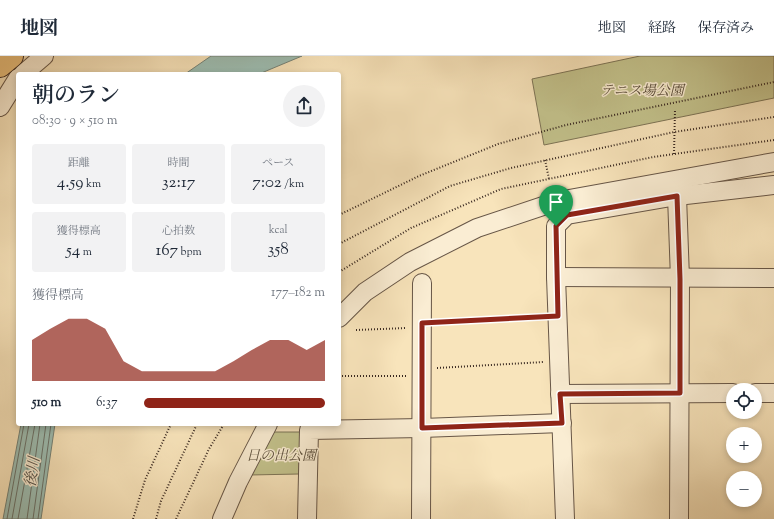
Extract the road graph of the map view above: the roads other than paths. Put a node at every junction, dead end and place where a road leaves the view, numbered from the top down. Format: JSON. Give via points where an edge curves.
{"nodes":[{"id":1,"x":12,"y":56,"type":"edge"},
{"id":2,"x":44,"y":56,"type":"edge"},
{"id":3,"x":0,"y":66,"type":"edge"},
{"id":4,"x":25,"y":72,"type":"edge"},
{"id":5,"x":16,"y":81,"type":"edge"},
{"id":6,"x":0,"y":106,"type":"edge"},
{"id":7,"x":774,"y":162,"type":"edge"},
{"id":8,"x":774,"y":185,"type":"edge"},
{"id":9,"x":677,"y":196,"type":"junction"},
{"id":10,"x":556,"y":277,"type":"junction"},
{"id":11,"x":774,"y":278,"type":"edge"},
{"id":12,"x":680,"y":279,"type":"junction"},
{"id":13,"x":422,"y":283,"type":"dead end"},
{"id":14,"x":341,"y":316,"type":"edge"},
{"id":15,"x":680,"y":393,"type":"junction"},
{"id":16,"x":726,"y":393,"type":"edge"},
{"id":17,"x":762,"y":393,"type":"edge"},
{"id":18,"x":774,"y":393,"type":"edge"},
{"id":19,"x":560,"y":394,"type":"junction"},
{"id":20,"x":562,"y":423,"type":"junction"},
{"id":21,"x":267,"y":426,"type":"edge"},
{"id":22,"x":422,"y":428,"type":"junction"},
{"id":23,"x":222,"y":519,"type":"edge"},
{"id":24,"x":307,"y":519,"type":"edge"},
{"id":25,"x":421,"y":519,"type":"edge"},
{"id":26,"x":565,"y":519,"type":"edge"},
{"id":27,"x":679,"y":519,"type":"edge"}],
"edges":[{"from":1,"to":3,"type":"main road"},
{"from":2,"to":4,"type":"street"},
{"from":5,"to":6,"type":"street"},
{"from":7,"to":14,"type":"street","via":[[558,202],[477,228],[410,262],[366,292]]},
{"from":8,"to":9,"type":"street"},
{"from":9,"to":10,"type":"street","via":[[567,215],[556,226]]},
{"from":9,"to":12,"type":"street"},
{"from":10,"to":12,"type":"street"},
{"from":10,"to":19,"type":"street"},
{"from":11,"to":12,"type":"street"},
{"from":12,"to":15,"type":"street"},
{"from":13,"to":22,"type":"street"},
{"from":15,"to":16,"type":"street"},
{"from":15,"to":19,"type":"street"},
{"from":15,"to":27,"type":"street"},
{"from":17,"to":18,"type":"street"},
{"from":19,"to":20,"type":"street"},
{"from":20,"to":22,"type":"street"},
{"from":20,"to":26,"type":"street"},
{"from":21,"to":23,"type":"street"},
{"from":22,"to":24,"type":"street","via":[[309,430]]},
{"from":22,"to":25,"type":"street"}]}
